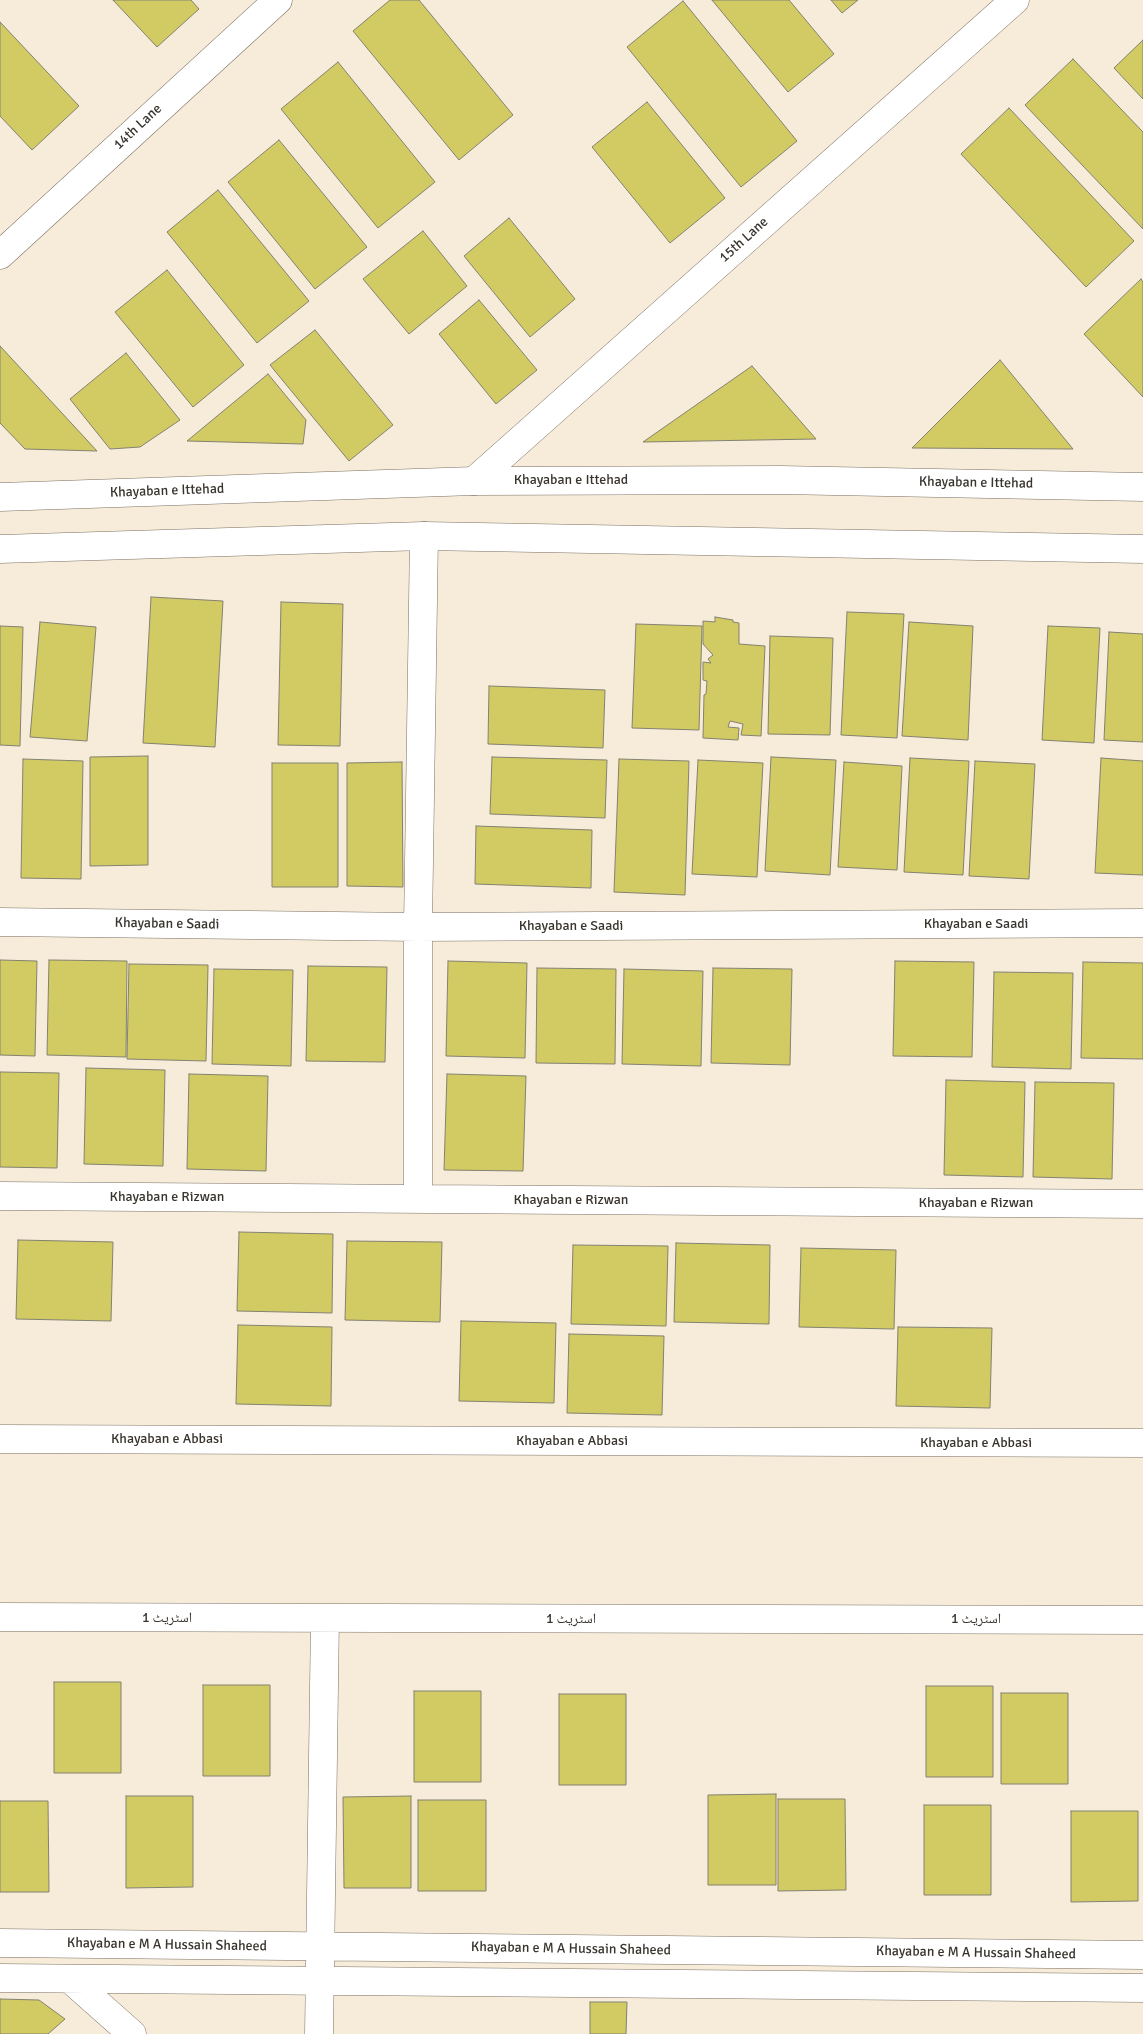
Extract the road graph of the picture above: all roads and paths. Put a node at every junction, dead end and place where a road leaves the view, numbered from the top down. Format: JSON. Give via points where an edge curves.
{"nodes":[{"id":1,"x":278,"y":0,"type":"edge"},
{"id":2,"x":1015,"y":0,"type":"edge"},
{"id":3,"x":0,"y":255,"type":"edge"},
{"id":4,"x":474,"y":481,"type":"junction"},
{"id":5,"x":1143,"y":487,"type":"edge"},
{"id":6,"x":0,"y":496,"type":"edge"},
{"id":7,"x":424,"y":536,"type":"junction"},
{"id":8,"x":0,"y":548,"type":"edge"},
{"id":9,"x":1143,"y":549,"type":"edge"},
{"id":10,"x":0,"y":922,"type":"edge"},
{"id":11,"x":1143,"y":922,"type":"edge"},
{"id":12,"x":418,"y":927,"type":"junction"},
{"id":13,"x":0,"y":1196,"type":"edge"},
{"id":14,"x":418,"y":1199,"type":"junction"},
{"id":15,"x":1143,"y":1204,"type":"edge"},
{"id":16,"x":0,"y":1439,"type":"edge"},
{"id":17,"x":1143,"y":1443,"type":"edge"},
{"id":18,"x":0,"y":1618,"type":"edge"},
{"id":19,"x":325,"y":1618,"type":"junction"},
{"id":20,"x":1143,"y":1620,"type":"edge"},
{"id":21,"x":0,"y":1943,"type":"edge"},
{"id":22,"x":320,"y":1947,"type":"junction"},
{"id":23,"x":1143,"y":1955,"type":"edge"},
{"id":24,"x":0,"y":1978,"type":"edge"},
{"id":25,"x":70,"y":1979,"type":"junction"},
{"id":26,"x":319,"y":1980,"type":"junction"},
{"id":27,"x":1143,"y":1988,"type":"edge"},
{"id":28,"x":132,"y":2034,"type":"edge"},
{"id":29,"x":319,"y":2034,"type":"edge"}],
"edges":[{"from":1,"to":3,"type":"street","name":"14th Lane"},
{"from":2,"to":4,"type":"street","name":"15th Lane"},
{"from":4,"to":5,"type":"street","name":"Khayaban e Ittehad","via":[[781,480]]},
{"from":4,"to":6,"type":"street","name":"Khayaban e Ittehad"},
{"from":7,"to":8,"type":"street"},
{"from":7,"to":9,"type":"street"},
{"from":7,"to":12,"type":"street"},
{"from":10,"to":12,"type":"street","name":"Khayaban e Saadi"},
{"from":11,"to":12,"type":"street","name":"Khayaban e Saadi"},
{"from":12,"to":14,"type":"street"},
{"from":13,"to":14,"type":"street","name":"Khayaban e Rizwan"},
{"from":14,"to":15,"type":"street","name":"Khayaban e Rizwan"},
{"from":16,"to":17,"type":"street","name":"Khayaban e Abbasi"},
{"from":18,"to":19,"type":"street","name":"اسٹریٹ 1"},
{"from":19,"to":20,"type":"street","name":"اسٹریٹ 1"},
{"from":19,"to":22,"type":"street"},
{"from":21,"to":22,"type":"street","name":"Khayaban e M A Hussain Shaheed"},
{"from":22,"to":23,"type":"street","name":"Khayaban e M A Hussain Shaheed"},
{"from":22,"to":26,"type":"street"},
{"from":24,"to":25,"type":"street"},
{"from":25,"to":26,"type":"street"},
{"from":25,"to":28,"type":"street"},
{"from":26,"to":27,"type":"street"},
{"from":26,"to":29,"type":"street"}]}
